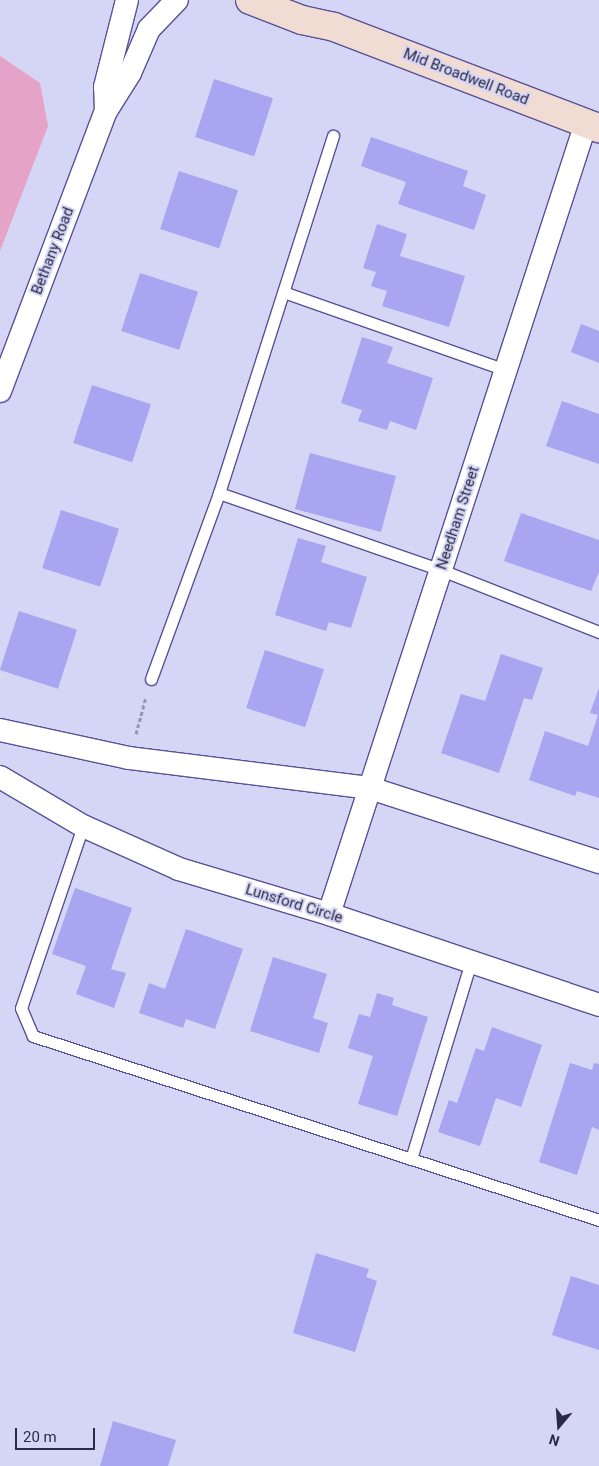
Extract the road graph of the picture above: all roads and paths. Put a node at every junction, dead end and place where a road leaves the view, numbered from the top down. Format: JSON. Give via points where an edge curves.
{"nodes":[{"id":1,"x":127,"y":0,"type":"edge"},
{"id":2,"x":177,"y":0,"type":"edge"},
{"id":3,"x":250,"y":0,"type":"edge"},
{"id":4,"x":299,"y":0,"type":"edge"},
{"id":5,"x":334,"y":27,"type":"junction"},
{"id":6,"x":106,"y":111,"type":"junction"},
{"id":7,"x":593,"y":125,"type":"edge"},
{"id":8,"x":333,"y":136,"type":"dead end"},
{"id":9,"x":286,"y":293,"type":"junction"},
{"id":10,"x":506,"y":370,"type":"junction"},
{"id":11,"x":0,"y":391,"type":"edge"},
{"id":12,"x":219,"y":493,"type":"junction"},
{"id":13,"x":441,"y":570,"type":"junction"},
{"id":14,"x":599,"y":632,"type":"edge"},
{"id":15,"x":151,"y":680,"type":"joint"},
{"id":16,"x":0,"y":730,"type":"edge"},
{"id":17,"x":129,"y":758,"type":"junction"},
{"id":18,"x":0,"y":777,"type":"edge"},
{"id":19,"x":370,"y":788,"type":"junction"},
{"id":20,"x":82,"y":826,"type":"junction"},
{"id":21,"x":599,"y":862,"type":"edge"},
{"id":22,"x":329,"y":914,"type":"junction"},
{"id":23,"x":471,"y":962,"type":"junction"},
{"id":24,"x":599,"y":1005,"type":"edge"},
{"id":25,"x":411,"y":1159,"type":"junction"},
{"id":26,"x":599,"y":1220,"type":"edge"}],
"edges":[{"from":1,"to":6,"type":"street","name":"Bethany Road","via":[[105,87]]},
{"from":2,"to":6,"type":"street","name":"Bethany Road","via":[[149,29],[130,73]]},
{"from":3,"to":5,"type":"street","name":"Mid Broadwell Road","via":[[302,20]]},
{"from":4,"to":5,"type":"street","name":"Mid Broadwell Road"},
{"from":5,"to":7,"type":"street","name":"Mid Broadwell Road"},
{"from":6,"to":11,"type":"street","name":"Bethany Road"},
{"from":7,"to":10,"type":"street","name":"Needham Street"},
{"from":8,"to":9,"type":"lane"},
{"from":9,"to":10,"type":"lane"},
{"from":9,"to":12,"type":"lane"},
{"from":10,"to":13,"type":"street","name":"Needham Street"},
{"from":12,"to":13,"type":"lane"},
{"from":12,"to":15,"type":"lane"},
{"from":13,"to":14,"type":"lane"},
{"from":13,"to":19,"type":"street","name":"Needham Street"},
{"from":15,"to":17,"type":"path"},
{"from":16,"to":17,"type":"street"},
{"from":17,"to":19,"type":"street"},
{"from":18,"to":20,"type":"street","name":"Lunsford Circle"},
{"from":19,"to":21,"type":"street"},
{"from":19,"to":22,"type":"street","name":"Needham Street"},
{"from":20,"to":22,"type":"street","name":"Lunsford Circle","via":[[179,869]]},
{"from":20,"to":25,"type":"lane","via":[[22,1008],[33,1036]]},
{"from":22,"to":23,"type":"street","name":"Lunsford Circle"},
{"from":23,"to":24,"type":"street","name":"Lunsford Circle"},
{"from":23,"to":25,"type":"lane"},
{"from":25,"to":26,"type":"lane"}]}
